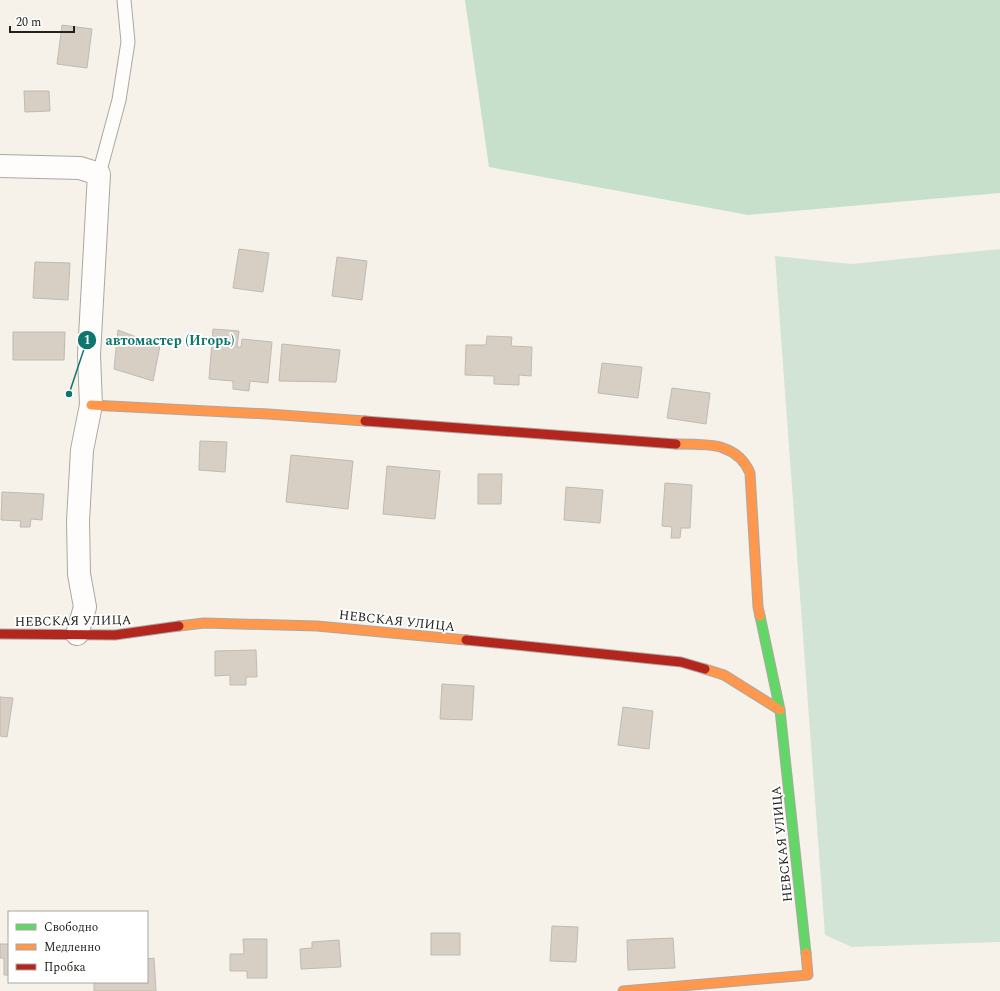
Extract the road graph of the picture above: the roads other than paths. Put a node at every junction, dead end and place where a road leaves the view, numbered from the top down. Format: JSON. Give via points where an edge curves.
{"nodes":[{"id":1,"x":124,"y":0,"type":"edge"},
{"id":2,"x":0,"y":166,"type":"edge"},
{"id":3,"x":98,"y":174,"type":"junction"},
{"id":4,"x":91,"y":405,"type":"junction"},
{"id":5,"x":0,"y":634,"type":"edge"},
{"id":6,"x":77,"y":634,"type":"junction"},
{"id":7,"x":780,"y":710,"type":"junction"},
{"id":8,"x":623,"y":991,"type":"edge"}],
"edges":[{"from":1,"to":3,"type":"lane","via":[[128,42],[119,100]]},
{"from":2,"to":3,"type":"street","via":[[80,168]]},
{"from":3,"to":4,"type":"street","via":[[89,355]]},
{"from":4,"to":6,"type":"street","via":[[82,450],[78,521],[79,574],[85,607]]},
{"from":4,"to":7,"type":"street","name":"НЕВСКАЯ УЛИЦА","via":[[268,414],[722,447],[747,464],[750,473],[758,607]]},
{"from":5,"to":6,"type":"street","name":"НЕВСКАЯ УЛИЦА"},
{"from":6,"to":7,"type":"street","name":"НЕВСКАЯ УЛИЦА","via":[[116,635],[204,623],[317,626],[681,662],[724,675]]},
{"from":7,"to":8,"type":"street","name":"НЕВСКАЯ УЛИЦА","via":[[808,975]]}]}
